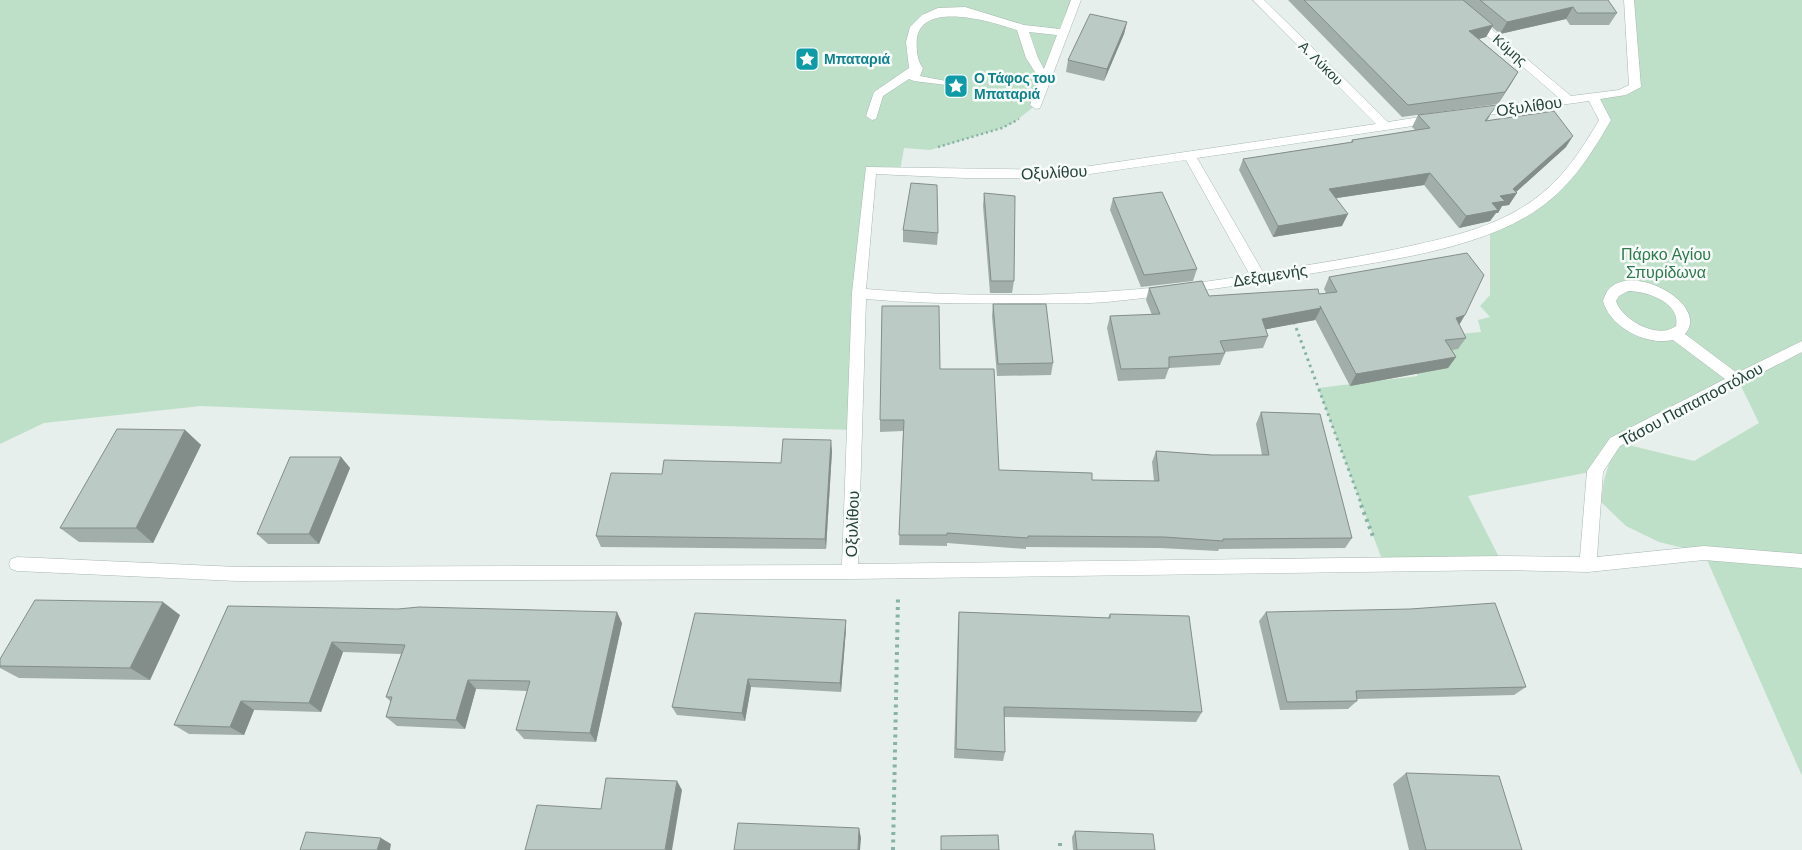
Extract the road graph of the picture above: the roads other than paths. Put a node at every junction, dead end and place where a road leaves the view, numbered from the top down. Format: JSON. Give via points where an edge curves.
{"nodes":[{"id":1,"x":1076,"y":0,"type":"edge"},
{"id":2,"x":1258,"y":0,"type":"edge"},
{"id":3,"x":1451,"y":0,"type":"edge"},
{"id":4,"x":1629,"y":0,"type":"edge"},
{"id":5,"x":1022,"y":28,"type":"junction"},
{"id":6,"x":1064,"y":32,"type":"junction"},
{"id":7,"x":917,"y":68,"type":"junction"},
{"id":8,"x":1045,"y":80,"type":"junction"},
{"id":9,"x":942,"y":82,"type":"dead end"},
{"id":10,"x":1593,"y":97,"type":"junction"},
{"id":11,"x":1568,"y":100,"type":"junction"},
{"id":12,"x":1036,"y":105,"type":"road end"},
{"id":13,"x":1461,"y":115,"type":"edge"},
{"id":14,"x":872,"y":116,"type":"dead end"},
{"id":15,"x":1442,"y":117,"type":"edge"},
{"id":16,"x":1384,"y":125,"type":"junction"},
{"id":17,"x":1188,"y":155,"type":"junction"},
{"id":18,"x":1259,"y":278,"type":"junction"},
{"id":19,"x":859,"y":293,"type":"junction"},
{"id":20,"x":1675,"y":334,"type":"junction"},
{"id":21,"x":1802,"y":346,"type":"edge"},
{"id":22,"x":1737,"y":380,"type":"junction"},
{"id":23,"x":1802,"y":561,"type":"edge"},
{"id":24,"x":17,"y":564,"type":"dead end"},
{"id":25,"x":1588,"y":565,"type":"junction"},
{"id":26,"x":850,"y":572,"type":"junction"}],
"edges":[{"from":1,"to":6,"type":"street"},
{"from":2,"to":16,"type":"street","name":"Α. Λύκου"},
{"from":3,"to":11,"type":"street","name":"Κύμης"},
{"from":4,"to":10,"type":"street","name":"Οξυλίθου","via":[[1635,86],[1622,93]]},
{"from":5,"to":6,"type":"street"},
{"from":5,"to":7,"type":"street","via":[[965,9],[940,9],[922,18],[914,30],[911,45]]},
{"from":5,"to":8,"type":"street","via":[[1032,58]]},
{"from":6,"to":8,"type":"street"},
{"from":7,"to":9,"type":"street","via":[[914,78]]},
{"from":7,"to":14,"type":"street","via":[[878,94]]},
{"from":8,"to":12,"type":"street"},
{"from":10,"to":11,"type":"street","name":"Οξυλίθου"},
{"from":10,"to":18,"type":"street","name":"Δεξαμενής","via":[[1605,120],[1590,146],[1570,174],[1537,204],[1503,224],[1464,238],[1387,256]]},
{"from":11,"to":13,"type":"street","name":"Οξυλίθου"},
{"from":15,"to":16,"type":"street","name":"Οξυλίθου"},
{"from":16,"to":17,"type":"street","name":"Οξυλίθου"},
{"from":17,"to":18,"type":"street"},
{"from":17,"to":19,"type":"street","name":"Οξυλίθου","via":[[1063,174],[870,170]]},
{"from":18,"to":19,"type":"street","name":"Δεξαμενής","via":[[1105,297],[944,298]]},
{"from":19,"to":26,"type":"street","name":"Οξυλίθου"},
{"from":20,"to":20,"type":"street","via":[[1682,330],[1683,315],[1670,299],[1654,290],[1637,286],[1626,286],[1612,294],[1612,310],[1628,326],[1653,336]]},
{"from":20,"to":22,"type":"street"},
{"from":21,"to":22,"type":"street","name":"Τάσου Παπαποστόλου"},
{"from":22,"to":25,"type":"street","name":"Τάσου Παπαποστόλου","via":[[1615,442],[1595,471]]},
{"from":23,"to":25,"type":"street","via":[[1704,553]]},
{"from":24,"to":26,"type":"street","via":[[237,574]]},
{"from":25,"to":26,"type":"street","via":[[1502,563]]}]}
